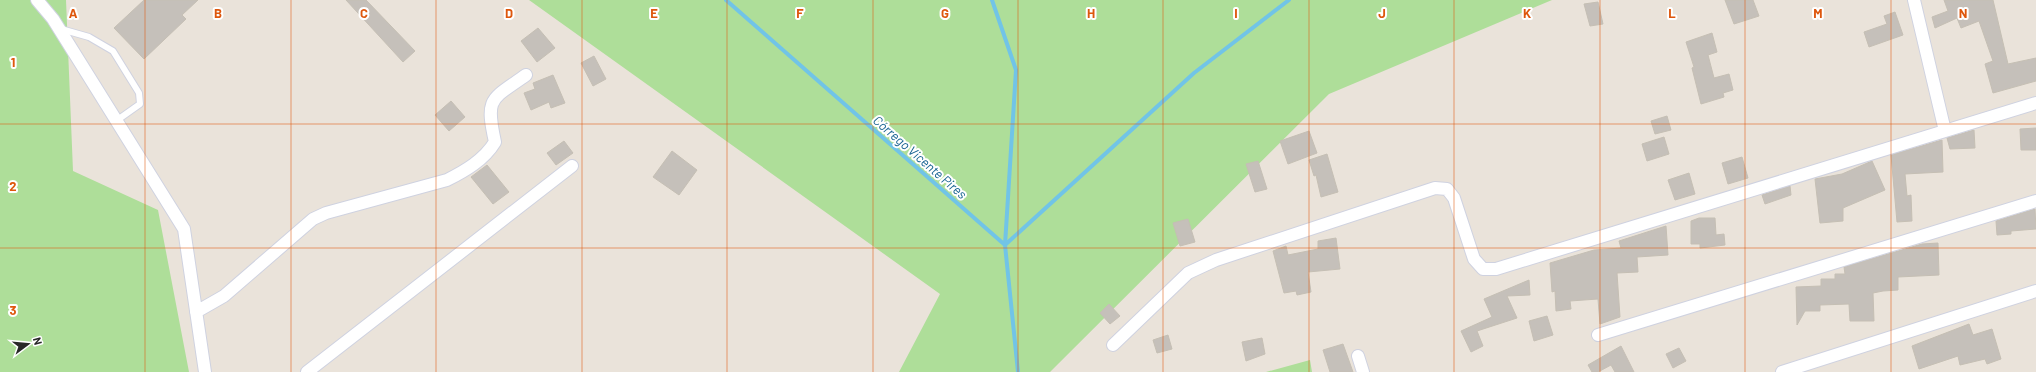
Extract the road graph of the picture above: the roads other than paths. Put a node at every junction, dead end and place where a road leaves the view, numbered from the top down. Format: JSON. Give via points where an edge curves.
{"nodes":[{"id":1,"x":37,"y":0,"type":"edge"},
{"id":2,"x":1914,"y":0,"type":"edge"},
{"id":3,"x":59,"y":28,"type":"junction"},
{"id":4,"x":526,"y":75,"type":"dead end"},
{"id":5,"x":2036,"y":103,"type":"edge"},
{"id":6,"x":116,"y":121,"type":"junction"},
{"id":7,"x":1945,"y":132,"type":"junction"},
{"id":8,"x":572,"y":166,"type":"dead end"},
{"id":9,"x":2036,"y":201,"type":"edge"},
{"id":10,"x":2036,"y":291,"type":"edge"},
{"id":11,"x":196,"y":312,"type":"junction"},
{"id":12,"x":1598,"y":335,"type":"dead end"},
{"id":13,"x":1113,"y":345,"type":"dead end"},
{"id":14,"x":1358,"y":356,"type":"dead end"},
{"id":15,"x":205,"y":372,"type":"edge"},
{"id":16,"x":307,"y":372,"type":"edge"},
{"id":17,"x":1363,"y":372,"type":"edge"},
{"id":18,"x":1782,"y":372,"type":"edge"}],
"edges":[{"from":1,"to":3,"type":"street"},
{"from":2,"to":7,"type":"street"},
{"from":3,"to":6,"type":"street"},
{"from":3,"to":6,"type":"lane","via":[[89,36],[113,51],[136,87],[140,104]]},
{"from":4,"to":11,"type":"street","via":[[499,94],[491,104],[490,118],[495,142],[490,150],[465,171],[447,180],[326,213],[313,219],[224,296]]},
{"from":5,"to":7,"type":"street"},
{"from":6,"to":11,"type":"street","via":[[184,229]]},
{"from":7,"to":13,"type":"street","via":[[1496,269],[1483,269],[1474,259],[1454,198],[1446,189],[1435,188],[1216,260],[1188,273]]},
{"from":8,"to":16,"type":"street"},
{"from":9,"to":12,"type":"street"},
{"from":10,"to":18,"type":"street"},
{"from":11,"to":15,"type":"street"},
{"from":14,"to":17,"type":"street"}]}
